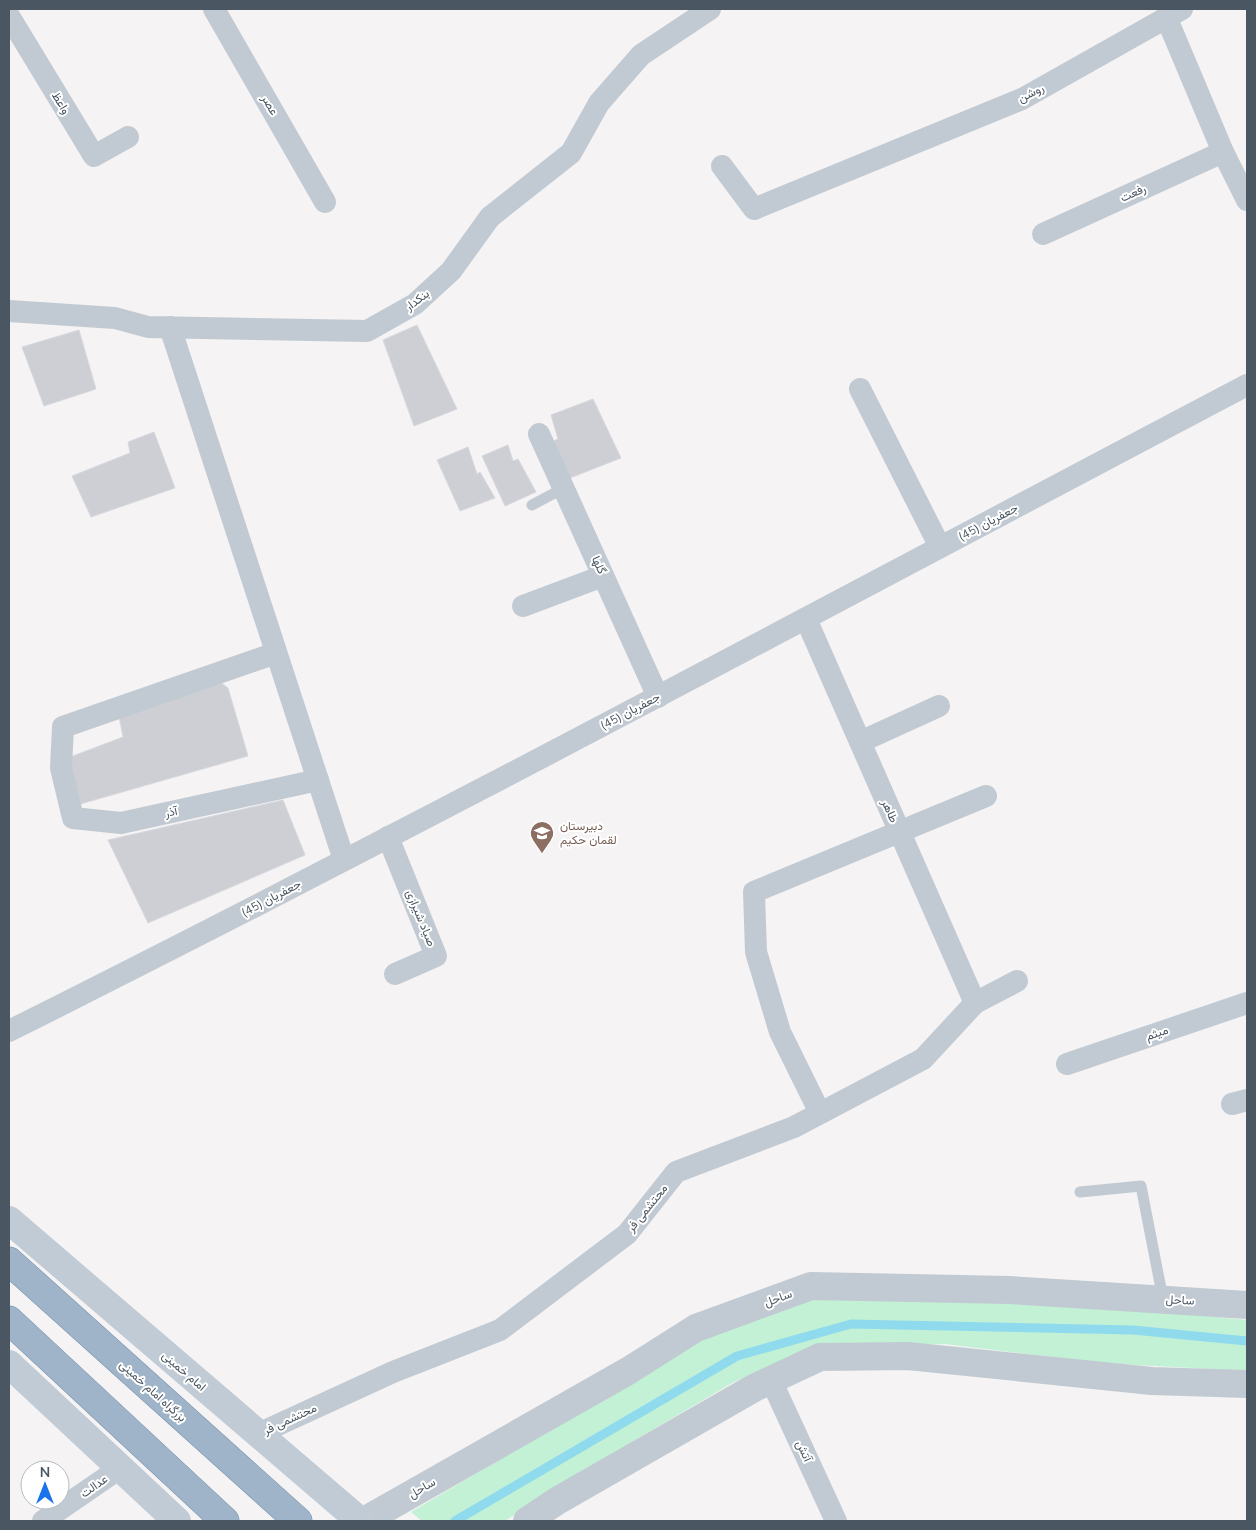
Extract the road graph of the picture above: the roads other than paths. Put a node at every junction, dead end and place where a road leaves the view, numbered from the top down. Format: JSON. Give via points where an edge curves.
{"nodes":[{"id":1,"x":214,"y":9,"type":"edge"},
{"id":2,"x":710,"y":9,"type":"edge"},
{"id":3,"x":1175,"y":14,"type":"edge"},
{"id":4,"x":9,"y":16,"type":"edge"},
{"id":5,"x":128,"y":137,"type":"dead end"},
{"id":6,"x":1223,"y":152,"type":"junction"},
{"id":7,"x":722,"y":166,"type":"dead end"},
{"id":8,"x":1247,"y":200,"type":"edge"},
{"id":9,"x":325,"y":202,"type":"dead end"},
{"id":10,"x":1043,"y":234,"type":"dead end"},
{"id":11,"x":9,"y":312,"type":"edge"},
{"id":12,"x":170,"y":327,"type":"junction"},
{"id":13,"x":1247,"y":385,"type":"edge"},
{"id":14,"x":860,"y":389,"type":"dead end"},
{"id":15,"x":539,"y":434,"type":"dead end"},
{"id":16,"x":564,"y":488,"type":"junction"},
{"id":17,"x":532,"y":505,"type":"dead end"},
{"id":18,"x":940,"y":547,"type":"junction"},
{"id":19,"x":603,"y":576,"type":"junction"},
{"id":20,"x":523,"y":606,"type":"dead end"},
{"id":21,"x":806,"y":619,"type":"junction"},
{"id":22,"x":276,"y":653,"type":"junction"},
{"id":23,"x":658,"y":697,"type":"junction"},
{"id":24,"x":939,"y":706,"type":"dead end"},
{"id":25,"x":860,"y":742,"type":"junction"},
{"id":26,"x":318,"y":780,"type":"junction"},
{"id":27,"x":986,"y":796,"type":"dead end"},
{"id":28,"x":899,"y":830,"type":"junction"},
{"id":29,"x":388,"y":837,"type":"junction"},
{"id":30,"x":344,"y":860,"type":"junction"},
{"id":31,"x":395,"y":974,"type":"dead end"},
{"id":32,"x":1017,"y":982,"type":"dead end"},
{"id":33,"x":975,"y":1002,"type":"junction"},
{"id":34,"x":1247,"y":1003,"type":"edge"},
{"id":35,"x":9,"y":1031,"type":"edge"},
{"id":36,"x":1067,"y":1064,"type":"dead end"},
{"id":37,"x":820,"y":1113,"type":"junction"},
{"id":38,"x":1080,"y":1192,"type":"dead end"},
{"id":39,"x":9,"y":1220,"type":"edge"},
{"id":40,"x":9,"y":1261,"type":"edge"},
{"id":41,"x":1163,"y":1299,"type":"junction"},
{"id":42,"x":1247,"y":1305,"type":"edge"},
{"id":43,"x":9,"y":1320,"type":"edge"},
{"id":44,"x":9,"y":1364,"type":"edge"},
{"id":45,"x":771,"y":1380,"type":"junction"},
{"id":46,"x":1247,"y":1384,"type":"edge"},
{"id":47,"x":258,"y":1434,"type":"junction"},
{"id":48,"x":120,"y":1468,"type":"junction"},
{"id":49,"x":43,"y":1521,"type":"edge"},
{"id":50,"x":177,"y":1521,"type":"edge"},
{"id":51,"x":225,"y":1521,"type":"edge"},
{"id":52,"x":298,"y":1521,"type":"edge"},
{"id":53,"x":362,"y":1521,"type":"edge"},
{"id":54,"x":527,"y":1521,"type":"edge"},
{"id":55,"x":836,"y":1521,"type":"edge"}],
"edges":[{"from":1,"to":9,"type":"street","name":"عصر"},
{"from":2,"to":12,"type":"street","name":"بنکدار","via":[[641,55],[599,103],[571,153],[490,217],[451,271],[416,304],[367,331]]},
{"from":3,"to":6,"type":"street","name":"روشن"},
{"from":3,"to":7,"type":"street","name":"روشن","via":[[1022,99],[754,209]]},
{"from":4,"to":5,"type":"street","name":"واعظ","via":[[94,156]]},
{"from":6,"to":8,"type":"street","name":"روشن"},
{"from":6,"to":10,"type":"street","name":"رفعت"},
{"from":11,"to":12,"type":"street","name":"بنکدار","via":[[115,318],[148,327]]},
{"from":12,"to":22,"type":"street"},
{"from":13,"to":18,"type":"street","name":"جعفریان (45)"},
{"from":14,"to":18,"type":"street"},
{"from":15,"to":16,"type":"street","name":"گلها"},
{"from":16,"to":17,"type":"lane"},
{"from":16,"to":19,"type":"street","name":"گلها"},
{"from":18,"to":21,"type":"street","name":"جعفریان (45)"},
{"from":19,"to":20,"type":"street"},
{"from":19,"to":23,"type":"street","name":"گلها"},
{"from":21,"to":23,"type":"street","name":"جعفریان (45)"},
{"from":21,"to":25,"type":"street","name":"طاهر"},
{"from":22,"to":26,"type":"street"},
{"from":22,"to":26,"type":"street","name":"آذر","via":[[64,727],[61,768],[73,818],[121,822]]},
{"from":23,"to":29,"type":"street","name":"جعفریان (45)"},
{"from":24,"to":25,"type":"street"},
{"from":25,"to":28,"type":"street","name":"طاهر"},
{"from":26,"to":30,"type":"street"},
{"from":27,"to":28,"type":"street"},
{"from":28,"to":33,"type":"street","name":"طاهر"},
{"from":28,"to":37,"type":"street","via":[[754,892],[756,952],[780,1032]]},
{"from":29,"to":30,"type":"street","name":"جعفریان (45)"},
{"from":29,"to":31,"type":"street","name":"صیاد شیرازی","via":[[436,956]]},
{"from":30,"to":35,"type":"street","name":"جعفریان (45)"},
{"from":32,"to":33,"type":"street"},
{"from":33,"to":37,"type":"street","name":"محتشمی فر","via":[[923,1059]]},
{"from":34,"to":36,"type":"street","name":"میثم"},
{"from":37,"to":47,"type":"street","name":"محتشمی فر","via":[[794,1127],[676,1172],[627,1234],[500,1330],[393,1372]]},
{"from":38,"to":41,"type":"lane","via":[[1141,1186]]},
{"from":39,"to":47,"type":"main road","name":"امام خمینی"},
{"from":40,"to":52,"type":"highway","name":"بزرگراه امام خمینی"},
{"from":41,"to":42,"type":"street","name":"ساحل"},
{"from":41,"to":53,"type":"street","name":"ساحل","via":[[1009,1290],[811,1286],[696,1328],[628,1371]]},
{"from":43,"to":51,"type":"highway"},
{"from":44,"to":48,"type":"main road"},
{"from":45,"to":46,"type":"street","via":[[820,1358],[908,1356],[1152,1381]]},
{"from":45,"to":54,"type":"street","via":[[565,1496]]},
{"from":45,"to":55,"type":"street","name":"آتش"},
{"from":47,"to":53,"type":"main road","name":"امام خمینی"},
{"from":48,"to":49,"type":"street","name":"عدالت"},
{"from":48,"to":50,"type":"main road"}]}
